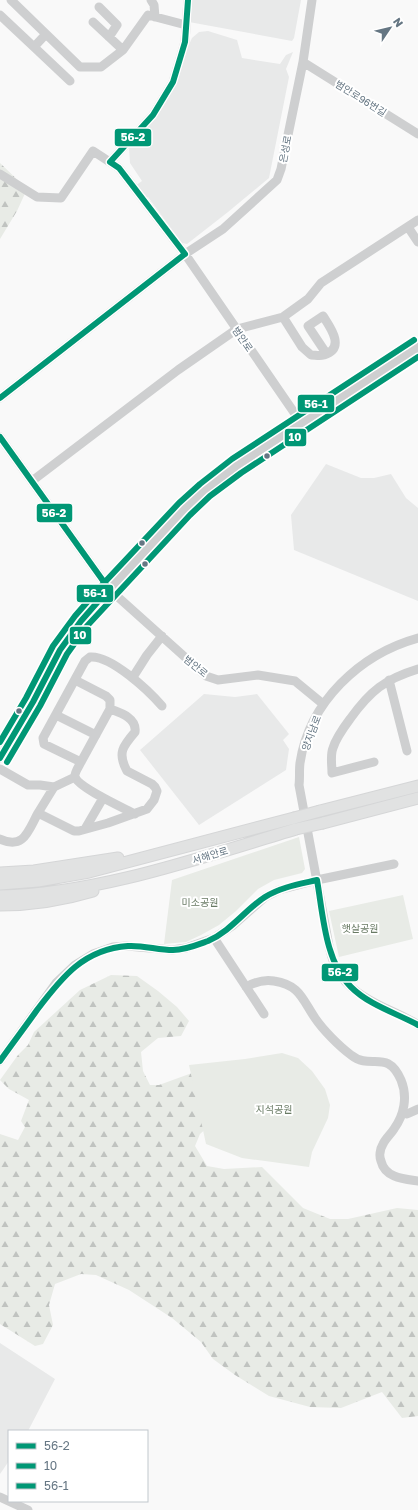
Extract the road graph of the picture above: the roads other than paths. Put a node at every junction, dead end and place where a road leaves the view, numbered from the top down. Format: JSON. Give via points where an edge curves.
{"nodes":[{"id":1,"x":11,"y":0,"type":"edge"},
{"id":2,"x":151,"y":0,"type":"edge"},
{"id":3,"x":188,"y":0,"type":"edge"},
{"id":4,"x":312,"y":0,"type":"edge"},
{"id":5,"x":99,"y":6,"type":"dead end"},
{"id":6,"x":0,"y":15,"type":"edge"},
{"id":7,"x":155,"y":17,"type":"junction"},
{"id":8,"x":93,"y":22,"type":"dead end"},
{"id":9,"x":186,"y":24,"type":"junction"},
{"id":10,"x":46,"y":34,"type":"junction"},
{"id":11,"x":109,"y":37,"type":"junction"},
{"id":12,"x":34,"y":47,"type":"junction"},
{"id":13,"x":123,"y":50,"type":"junction"},
{"id":14,"x":303,"y":62,"type":"junction"},
{"id":15,"x":70,"y":81,"type":"dead end"},
{"id":16,"x":418,"y":134,"type":"edge"},
{"id":17,"x":124,"y":147,"type":"junction"},
{"id":18,"x":110,"y":162,"type":"junction"},
{"id":19,"x":119,"y":168,"type":"junction"},
{"id":20,"x":0,"y":174,"type":"edge"},
{"id":21,"x":418,"y":220,"type":"edge"},
{"id":22,"x":408,"y":227,"type":"junction"},
{"id":23,"x":418,"y":242,"type":"edge"},
{"id":24,"x":185,"y":254,"type":"junction"},
{"id":25,"x":283,"y":317,"type":"junction"},
{"id":26,"x":237,"y":330,"type":"junction"},
{"id":27,"x":418,"y":347,"type":"edge"},
{"id":28,"x":326,"y":353,"type":"dead end"},
{"id":29,"x":0,"y":398,"type":"edge"},
{"id":30,"x":302,"y":424,"type":"junction"},
{"id":31,"x":0,"y":437,"type":"edge"},
{"id":32,"x":32,"y":481,"type":"junction"},
{"id":33,"x":109,"y":588,"type":"junction"},
{"id":34,"x":162,"y":636,"type":"junction"},
{"id":35,"x":418,"y":638,"type":"edge"},
{"id":36,"x":418,"y":669,"type":"edge"},
{"id":37,"x":133,"y":677,"type":"junction"},
{"id":38,"x":75,"y":680,"type":"junction"},
{"id":39,"x":389,"y":680,"type":"junction"},
{"id":40,"x":323,"y":704,"type":"junction"},
{"id":41,"x":162,"y":706,"type":"dead end"},
{"id":42,"x":110,"y":709,"type":"junction"},
{"id":43,"x":56,"y":715,"type":"junction"},
{"id":44,"x":96,"y":735,"type":"junction"},
{"id":45,"x":407,"y":751,"type":"dead end"},
{"id":46,"x":0,"y":758,"type":"edge"},
{"id":47,"x":81,"y":762,"type":"junction"},
{"id":48,"x":374,"y":762,"type":"dead end"},
{"id":49,"x":0,"y":769,"type":"edge"},
{"id":50,"x":75,"y":777,"type":"junction"},
{"id":51,"x":418,"y":786,"type":"edge"},
{"id":52,"x":54,"y":787,"type":"junction"},
{"id":53,"x":104,"y":798,"type":"junction"},
{"id":54,"x":418,"y":798,"type":"edge"},
{"id":55,"x":38,"y":813,"type":"junction"},
{"id":56,"x":135,"y":814,"type":"junction"},
{"id":57,"x":85,"y":829,"type":"junction"},
{"id":58,"x":0,"y":839,"type":"edge"},
{"id":59,"x":172,"y":849,"type":"junction"},
{"id":60,"x":394,"y":864,"type":"dead end"},
{"id":61,"x":176,"y":865,"type":"junction"},
{"id":62,"x":0,"y":873,"type":"edge"},
{"id":63,"x":317,"y":880,"type":"junction"},
{"id":64,"x":0,"y":884,"type":"edge"},
{"id":65,"x":0,"y":896,"type":"edge"},
{"id":66,"x":0,"y":905,"type":"edge"},
{"id":67,"x":214,"y":938,"type":"junction"},
{"id":68,"x":246,"y":987,"type":"junction"},
{"id":69,"x":264,"y":1014,"type":"dead end"},
{"id":70,"x":418,"y":1025,"type":"edge"},
{"id":71,"x":0,"y":1062,"type":"edge"},
{"id":72,"x":418,"y":1181,"type":"edge"},
{"id":73,"x":11,"y":1502,"type":"edge"},
{"id":74,"x":28,"y":1510,"type":"edge"}],
"edges":[{"from":1,"to":10,"type":"street"},
{"from":2,"to":7,"type":"street"},
{"from":3,"to":9,"type":"street"},
{"from":4,"to":14,"type":"street","name":"은성로"},
{"from":5,"to":11,"type":"street","via":[[117,25]]},
{"from":6,"to":12,"type":"street"},
{"from":7,"to":9,"type":"street"},
{"from":7,"to":13,"type":"street","via":[[148,15]]},
{"from":8,"to":11,"type":"street"},
{"from":9,"to":17,"type":"street","via":[[185,42],[173,82],[153,115]]},
{"from":10,"to":12,"type":"street"},
{"from":10,"to":13,"type":"street","via":[[80,67],[101,67]]},
{"from":11,"to":13,"type":"street"},
{"from":12,"to":15,"type":"street"},
{"from":14,"to":16,"type":"street","name":"범안로96번길"},
{"from":14,"to":24,"type":"street","name":"은성로","via":[[277,180],[227,225]]},
{"from":17,"to":18,"type":"street"},
{"from":17,"to":19,"type":"street"},
{"from":18,"to":19,"type":"street"},
{"from":18,"to":20,"type":"street","via":[[93,151],[61,198],[37,197]]},
{"from":19,"to":24,"type":"street"},
{"from":21,"to":22,"type":"street"},
{"from":22,"to":23,"type":"street"},
{"from":22,"to":25,"type":"street","via":[[321,283],[308,299]]},
{"from":24,"to":26,"type":"street","name":"범안로"},
{"from":24,"to":29,"type":"street","name":"은성로"},
{"from":25,"to":26,"type":"street"},
{"from":25,"to":28,"type":"street","via":[[302,347],[311,355]]},
{"from":26,"to":30,"type":"street","name":"범안로"},
{"from":26,"to":32,"type":"street","via":[[178,370]]},
{"from":27,"to":30,"type":"street"},
{"from":30,"to":33,"type":"street","via":[[236,466],[205,490]]},
{"from":31,"to":32,"type":"street"},
{"from":32,"to":33,"type":"street"},
{"from":33,"to":34,"type":"street","name":"범안로"},
{"from":33,"to":46,"type":"street","via":[[60,650]]},
{"from":34,"to":37,"type":"street"},
{"from":34,"to":40,"type":"street","name":"범안로","via":[[206,676],[218,680],[258,675],[295,681]]},
{"from":35,"to":40,"type":"street","name":"양지남로","via":[[393,646],[372,658],[346,677]]},
{"from":36,"to":39,"type":"street"},
{"from":37,"to":38,"type":"street","via":[[102,659],[90,657],[85,661]]},
{"from":37,"to":41,"type":"street"},
{"from":38,"to":42,"type":"street","via":[[106,696],[110,700]]},
{"from":38,"to":43,"type":"street"},
{"from":39,"to":45,"type":"street"},
{"from":39,"to":48,"type":"street","via":[[362,703],[332,749],[332,773]]},
{"from":40,"to":63,"type":"street","name":"양지남로","via":[[308,734],[300,762],[299,785]]},
{"from":42,"to":44,"type":"street"},
{"from":42,"to":56,"type":"street","via":[[135,723],[135,732],[124,744],[122,751],[127,771],[152,784],[156,791],[152,804]]},
{"from":43,"to":44,"type":"street"},
{"from":43,"to":47,"type":"street","via":[[43,738],[44,744]]},
{"from":44,"to":47,"type":"street"},
{"from":47,"to":50,"type":"street"},
{"from":49,"to":52,"type":"street","via":[[28,785]]},
{"from":50,"to":52,"type":"street"},
{"from":50,"to":53,"type":"street","via":[[84,786]]},
{"from":51,"to":59,"type":"main road","name":"서해안로","bridge":true},
{"from":52,"to":55,"type":"street"},
{"from":53,"to":56,"type":"street"},
{"from":53,"to":57,"type":"street"},
{"from":54,"to":61,"type":"main road","name":"서해안로","bridge":true,"via":[[296,829]]},
{"from":55,"to":57,"type":"street","via":[[74,831]]},
{"from":55,"to":58,"type":"street","via":[[26,834],[18,842]]},
{"from":56,"to":57,"type":"street"},
{"from":59,"to":62,"type":"main road","via":[[34,871]]},
{"from":59,"to":64,"type":"main road","name":"서해안로","via":[[72,876]]},
{"from":60,"to":63,"type":"street"},
{"from":61,"to":65,"type":"main road","name":"서해안로","via":[[89,886],[38,894]]},
{"from":61,"to":66,"type":"main road","via":[[79,895],[24,904]]},
{"from":63,"to":67,"type":"street","via":[[270,894]]},
{"from":63,"to":70,"type":"street","name":"양지남로","via":[[329,946],[337,969],[362,996]]},
{"from":67,"to":68,"type":"street"},
{"from":67,"to":71,"type":"street","via":[[179,950],[114,947],[80,961],[56,983]]},
{"from":68,"to":69,"type":"street"},
{"from":68,"to":72,"type":"street","via":[[268,980],[289,984],[301,996],[324,1030],[351,1055],[364,1061],[384,1062],[392,1066],[404,1088],[404,1108],[394,1130],[382,1144],[381,1163],[387,1173]]},
{"from":73,"to":74,"type":"street"}]}
